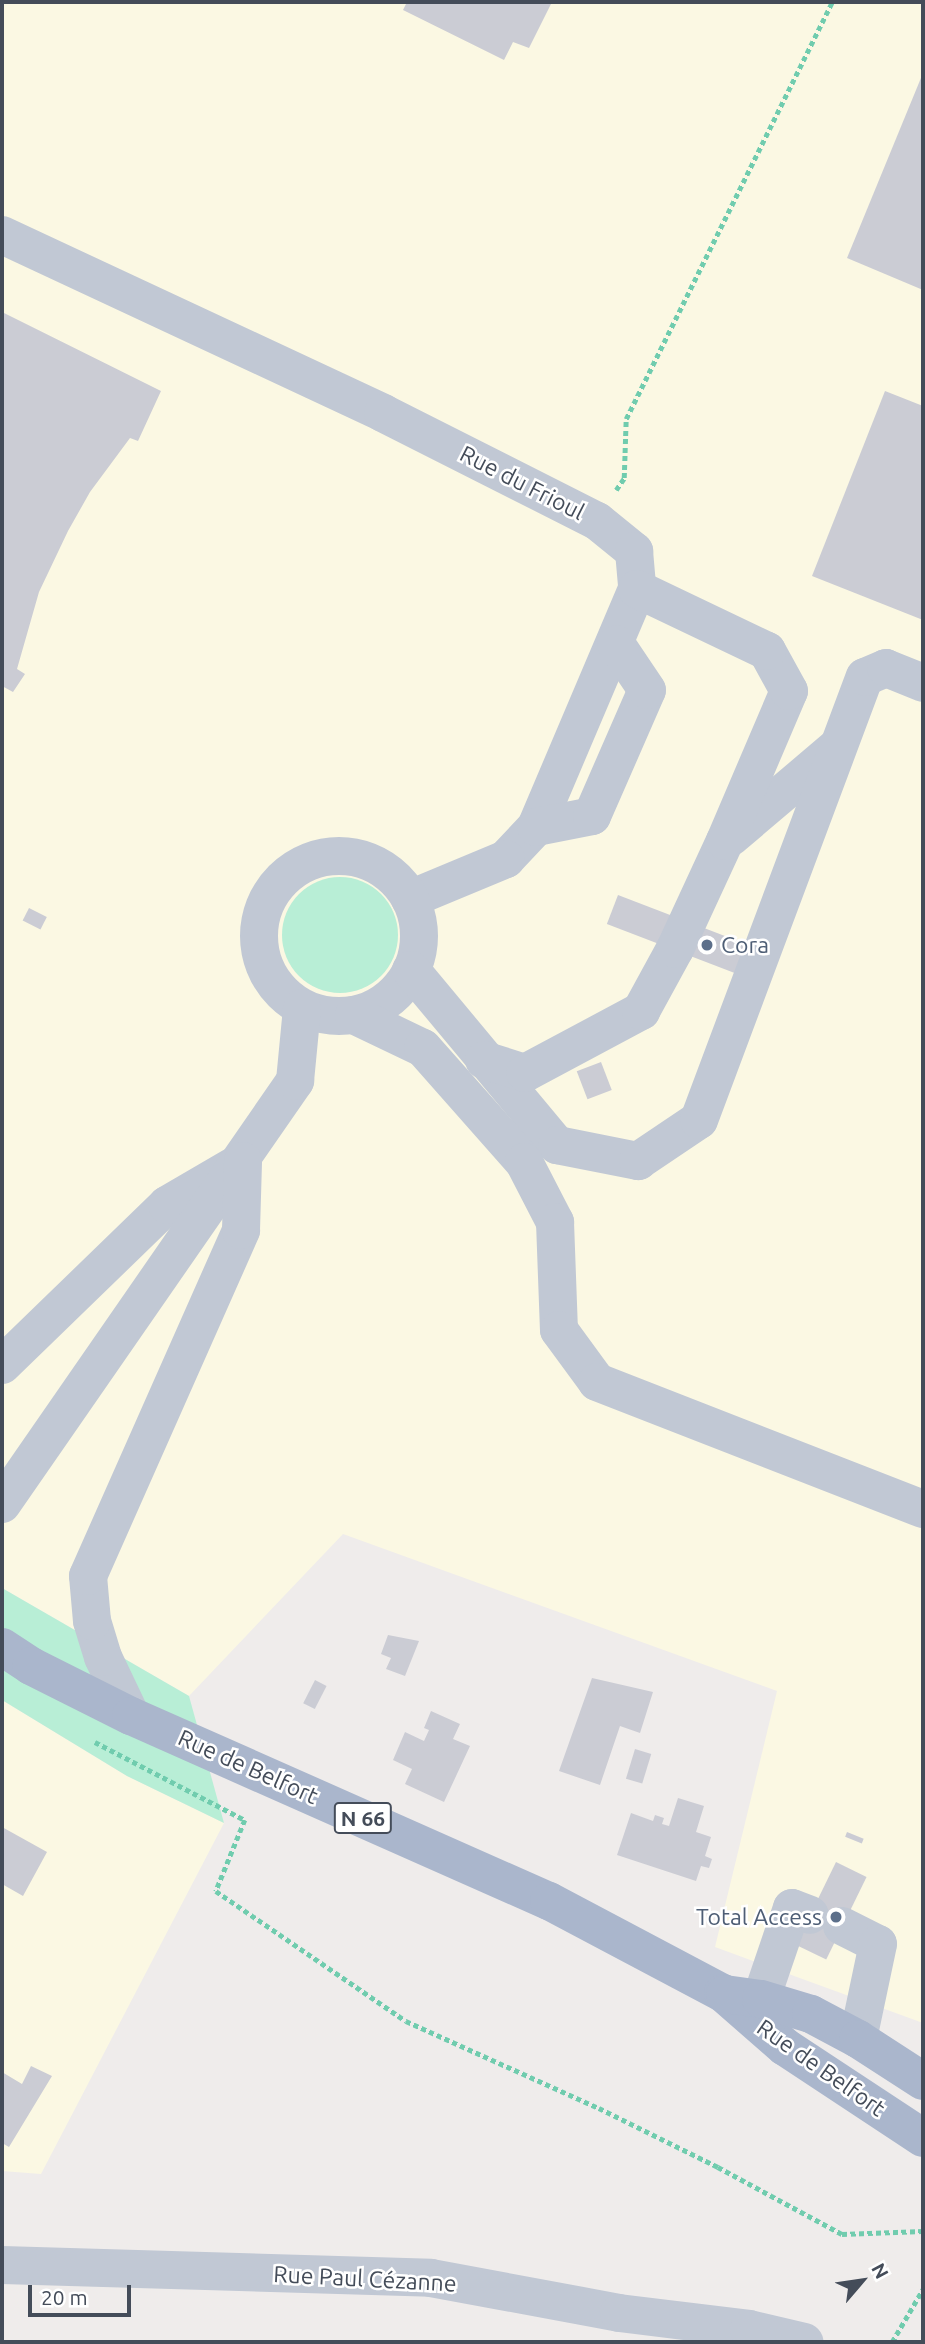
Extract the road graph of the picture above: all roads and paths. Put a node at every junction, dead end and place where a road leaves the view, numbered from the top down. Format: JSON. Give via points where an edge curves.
{"nodes":[{"id":1,"x":831,"y":2,"type":"edge"},
{"id":2,"x":2,"y":235,"type":"edge"},
{"id":3,"x":597,"y":521,"type":"junction"},
{"id":4,"x":637,"y":589,"type":"junction"},
{"id":5,"x":923,"y":683,"type":"edge"},
{"id":6,"x":839,"y":746,"type":"junction"},
{"id":7,"x":725,"y":841,"type":"junction"},
{"id":8,"x":410,"y":899,"type":"junction"},
{"id":9,"x":411,"y":970,"type":"junction"},
{"id":10,"x":302,"y":1008,"type":"junction"},
{"id":11,"x":354,"y":1015,"type":"junction"},
{"id":12,"x":484,"y":1060,"type":"junction"},
{"id":13,"x":243,"y":1161,"type":"junction"},
{"id":14,"x":2,"y":1365,"type":"edge"},
{"id":15,"x":2,"y":1504,"type":"edge"},
{"id":16,"x":923,"y":1509,"type":"edge"},
{"id":17,"x":2,"y":1647,"type":"edge"},
{"id":18,"x":131,"y":1716,"type":"junction"},
{"id":19,"x":83,"y":1735,"type":"dead end"},
{"id":20,"x":723,"y":1993,"type":"junction"},
{"id":21,"x":761,"y":1998,"type":"junction"},
{"id":22,"x":858,"y":2039,"type":"junction"},
{"id":23,"x":923,"y":2081,"type":"edge"},
{"id":24,"x":923,"y":2138,"type":"edge"},
{"id":25,"x":923,"y":2231,"type":"edge"},
{"id":26,"x":2,"y":2265,"type":"edge"},
{"id":27,"x":923,"y":2289,"type":"edge"},
{"id":28,"x":683,"y":2322,"type":"junction"},
{"id":29,"x":715,"y":2342,"type":"edge"},
{"id":30,"x":804,"y":2342,"type":"edge"},
{"id":31,"x":892,"y":2342,"type":"edge"}],
"edges":[{"from":1,"to":3,"type":"path","via":[[626,419],[624,478]]},
{"from":2,"to":3,"type":"street","name":"Rue du Frioul","via":[[383,413]]},
{"from":3,"to":4,"type":"street","name":"Rue du Frioul","via":[[634,551]]},
{"from":4,"to":7,"type":"street","via":[[767,651],[789,691]]},
{"from":4,"to":8,"type":"street","name":"Rue du Frioul","via":[[536,827],[506,859]]},
{"from":5,"to":6,"type":"street","via":[[886,668],[865,677]]},
{"from":6,"to":7,"type":"street"},
{"from":6,"to":12,"type":"street","via":[[699,1120],[638,1161],[557,1145]]},
{"from":7,"to":12,"type":"street","via":[[641,1011],[525,1073]]},
{"from":8,"to":9,"type":"street","via":[[418,947]]},
{"from":8,"to":10,"type":"street","via":[[375,865],[352,858],[327,857],[304,864],[284,878],[260,919],[259,946],[266,971],[281,992]]},
{"from":9,"to":11,"type":"street","via":[[398,991],[378,1007]]},
{"from":9,"to":12,"type":"street"},
{"from":10,"to":11,"type":"street","via":[[327,1016]]},
{"from":10,"to":13,"type":"street","via":[[295,1082]]},
{"from":11,"to":16,"type":"street","via":[[423,1048],[524,1162],[555,1222],[559,1330],[597,1382]]},
{"from":13,"to":14,"type":"street","via":[[167,1205]]},
{"from":13,"to":15,"type":"street"},
{"from":13,"to":18,"type":"street","via":[[241,1230],[88,1576],[92,1621],[103,1657]]},
{"from":17,"to":18,"type":"main road","name":"Rue de Belfort","number":"N 66"},
{"from":18,"to":20,"type":"main road","name":"Rue de Belfort","number":"N 66","via":[[549,1901]]},
{"from":19,"to":25,"type":"path","via":[[245,1820],[216,1891],[406,2021],[599,2108],[842,2234]]},
{"from":20,"to":21,"type":"main road","name":"Rue de Belfort","number":"N 66"},
{"from":20,"to":24,"type":"main road","name":"Rue de Belfort","number":"N 66","via":[[785,2047]]},
{"from":21,"to":22,"type":"main road","name":"Rue de Belfort","number":"N 66","via":[[811,2014]]},
{"from":21,"to":22,"type":"street","via":[[792,1908],[826,1921],[878,1944]]},
{"from":22,"to":23,"type":"main road","name":"Rue de Belfort","number":"N 66"},
{"from":26,"to":28,"type":"street","name":"Rue Paul Cézanne","via":[[432,2278]]},
{"from":27,"to":31,"type":"path"},
{"from":28,"to":29,"type":"street","name":"Rue Paul Cézanne"},
{"from":28,"to":30,"type":"street","name":"Rue Paul Cézanne","via":[[749,2329]]}]}
